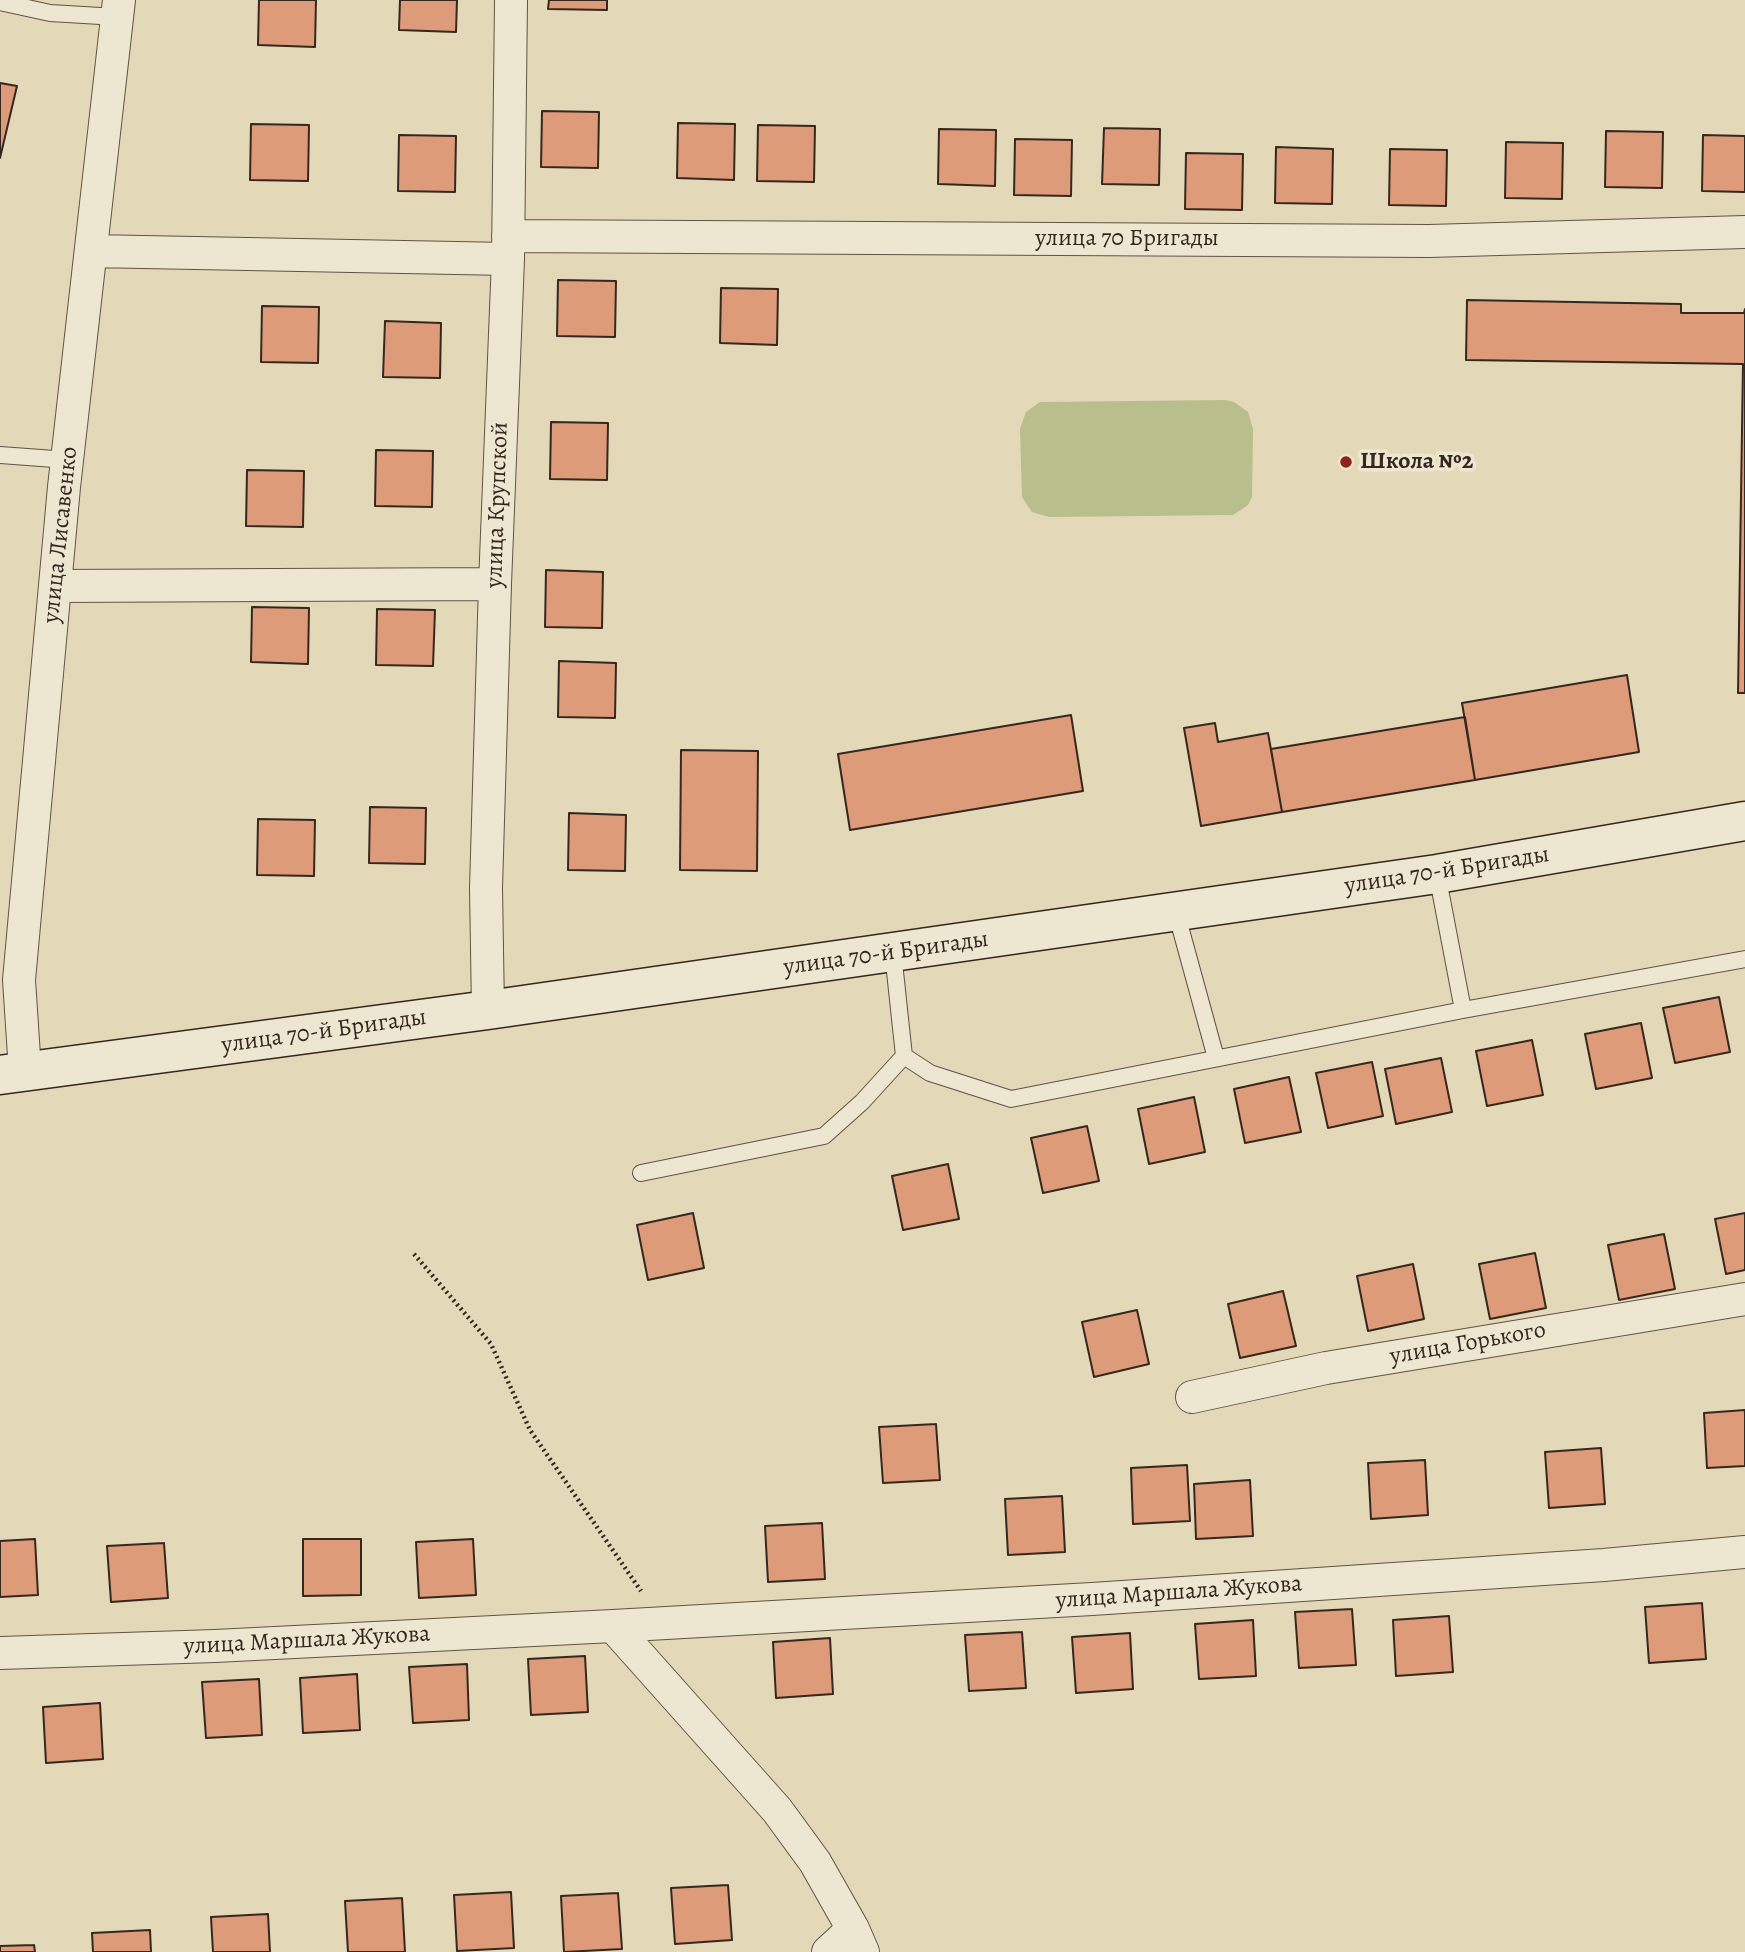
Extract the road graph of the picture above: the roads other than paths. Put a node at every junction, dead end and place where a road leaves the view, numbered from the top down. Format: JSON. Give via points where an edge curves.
{"nodes":[{"id":1,"x":511,"y":0,"type":"edge"},
{"id":2,"x":0,"y":2,"type":"edge"},
{"id":3,"x":118,"y":8,"type":"edge"},
{"id":4,"x":1745,"y":232,"type":"edge"},
{"id":5,"x":508,"y":248,"type":"junction"},
{"id":6,"x":91,"y":251,"type":"junction"},
{"id":7,"x":0,"y":455,"type":"edge"},
{"id":8,"x":68,"y":460,"type":"junction"},
{"id":9,"x":495,"y":584,"type":"junction"},
{"id":10,"x":55,"y":586,"type":"junction"},
{"id":11,"x":1745,"y":821,"type":"edge"},
{"id":12,"x":1437,"y":874,"type":"junction"},
{"id":13,"x":1176,"y":912,"type":"junction"},
{"id":14,"x":894,"y":953,"type":"junction"},
{"id":15,"x":1745,"y":959,"type":"edge"},
{"id":16,"x":488,"y":1010,"type":"junction"},
{"id":17,"x":1463,"y":1010,"type":"junction"},
{"id":18,"x":904,"y":1056,"type":"junction"},
{"id":19,"x":1216,"y":1059,"type":"junction"},
{"id":20,"x":12,"y":1073,"type":"edge"},
{"id":21,"x":641,"y":1173,"type":"dead end"},
{"id":22,"x":1745,"y":1299,"type":"edge"},
{"id":23,"x":1192,"y":1397,"type":"dead end"},
{"id":24,"x":1745,"y":1552,"type":"edge"},
{"id":25,"x":613,"y":1626,"type":"junction"},
{"id":26,"x":0,"y":1653,"type":"edge"},
{"id":27,"x":858,"y":1940,"type":"edge"},
{"id":28,"x":828,"y":1952,"type":"edge"}],
"edges":[{"from":1,"to":5,"type":"street","name":"улица Крупской"},
{"from":2,"to":3,"type":"lane","via":[[50,13]]},
{"from":3,"to":6,"type":"street","name":"улица Лисавенко"},
{"from":4,"to":5,"type":"street","name":"улица 70 Бригады","via":[[1429,241]]},
{"from":5,"to":6,"type":"street","name":"улица 70 Бригады"},
{"from":5,"to":9,"type":"street","name":"улица Крупской"},
{"from":6,"to":8,"type":"street","name":"улица Лисавенко"},
{"from":7,"to":8,"type":"lane"},
{"from":8,"to":10,"type":"street","name":"улица Лисавенко"},
{"from":9,"to":10,"type":"street"},
{"from":9,"to":16,"type":"street","name":"улица Крупской","via":[[486,888]]},
{"from":10,"to":20,"type":"street","name":"улица Лисавенко"},
{"from":11,"to":12,"type":"main road","name":"улица 70-й Бригады"},
{"from":12,"to":13,"type":"main road","name":"улица 70-й Бригады"},
{"from":12,"to":17,"type":"lane"},
{"from":13,"to":14,"type":"main road","name":"улица 70-й Бригады"},
{"from":13,"to":19,"type":"lane"},
{"from":14,"to":16,"type":"main road","name":"улица 70-й Бригады"},
{"from":14,"to":18,"type":"lane"},
{"from":15,"to":17,"type":"lane"},
{"from":16,"to":20,"type":"main road","name":"улица 70-й Бригады"},
{"from":17,"to":19,"type":"lane"},
{"from":18,"to":19,"type":"lane","via":[[930,1073],[1011,1099]]},
{"from":18,"to":21,"type":"lane","via":[[824,1136]]},
{"from":22,"to":23,"type":"street","name":"улица Горького","via":[[1340,1365]]},
{"from":24,"to":25,"type":"street","name":"улица Маршала Жукова","via":[[1562,1568]]},
{"from":25,"to":26,"type":"street","name":"улица Маршала Жукова"},
{"from":25,"to":27,"type":"street","via":[[777,1810],[815,1861]]},
{"from":27,"to":28,"type":"street"}]}
